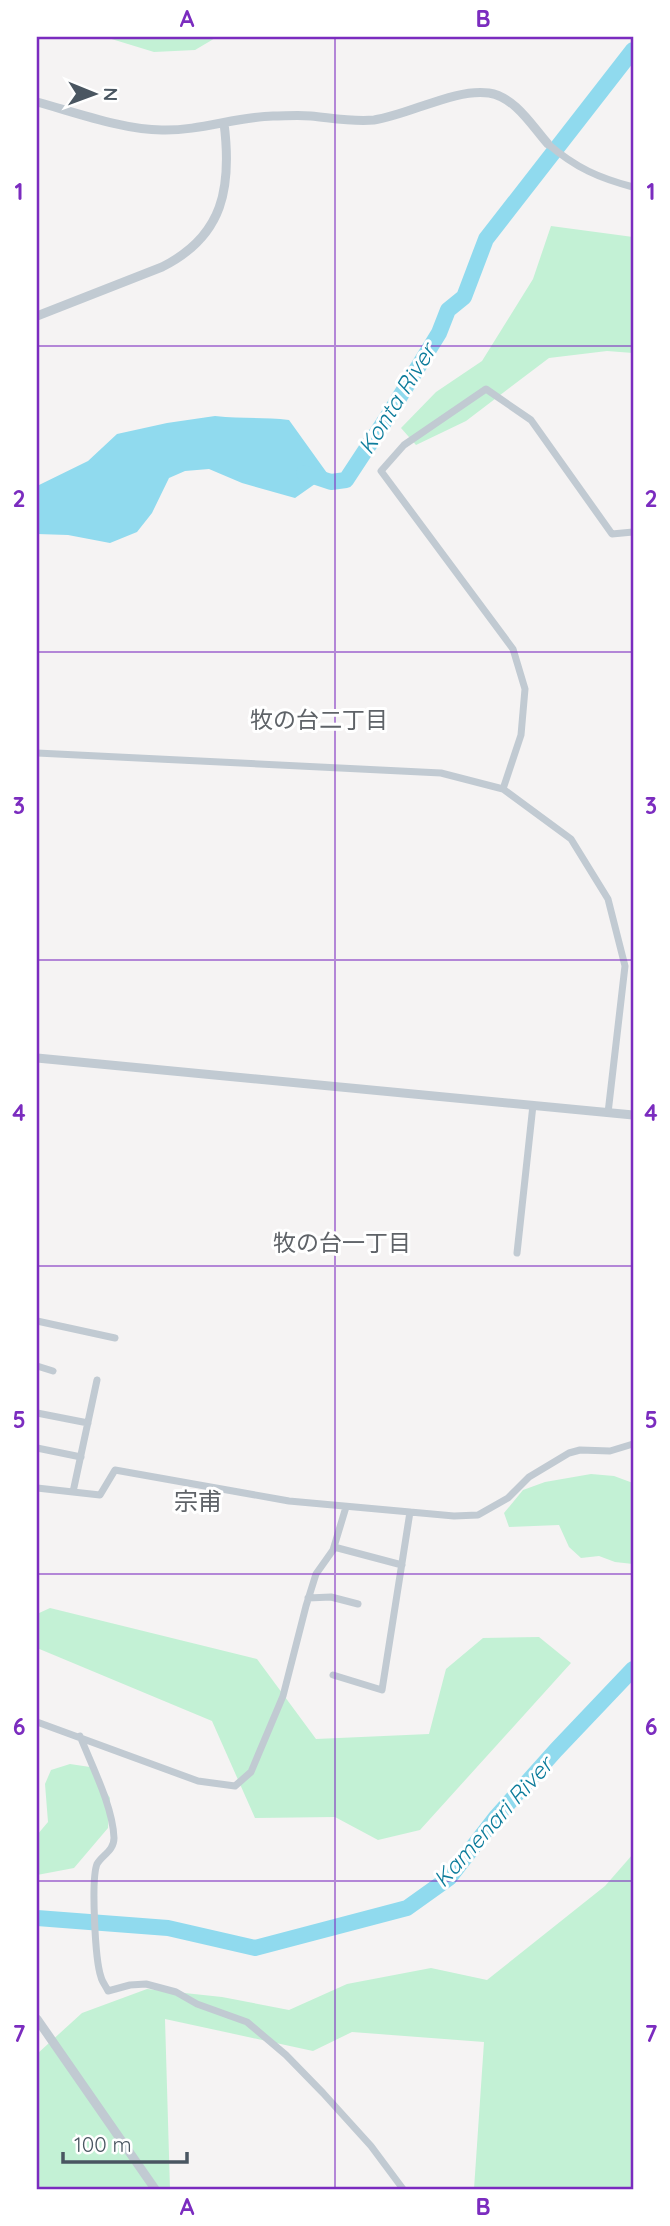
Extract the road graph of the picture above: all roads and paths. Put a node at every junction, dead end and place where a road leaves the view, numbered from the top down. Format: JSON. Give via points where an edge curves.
{"nodes":[{"id":1,"x":37,"y":102,"type":"edge"},
{"id":2,"x":224,"y":123,"type":"junction"},
{"id":3,"x":548,"y":144,"type":"joint"},
{"id":4,"x":633,"y":187,"type":"edge"},
{"id":5,"x":37,"y":316,"type":"edge"},
{"id":6,"x":633,"y":532,"type":"edge"},
{"id":7,"x":37,"y":753,"type":"edge"},
{"id":8,"x":503,"y":789,"type":"junction"},
{"id":9,"x":37,"y":1058,"type":"edge"},
{"id":10,"x":533,"y":1105,"type":"junction"},
{"id":11,"x":608,"y":1113,"type":"junction"},
{"id":12,"x":633,"y":1115,"type":"edge"},
{"id":13,"x":517,"y":1253,"type":"dead end"},
{"id":14,"x":37,"y":1321,"type":"edge"},
{"id":15,"x":115,"y":1338,"type":"dead end"},
{"id":16,"x":37,"y":1366,"type":"edge"},
{"id":17,"x":53,"y":1370,"type":"dead end"},
{"id":18,"x":97,"y":1380,"type":"dead end"},
{"id":19,"x":37,"y":1413,"type":"edge"},
{"id":20,"x":88,"y":1423,"type":"junction"},
{"id":21,"x":633,"y":1444,"type":"edge"},
{"id":22,"x":37,"y":1448,"type":"edge"},
{"id":23,"x":81,"y":1457,"type":"junction"},
{"id":24,"x":37,"y":1488,"type":"edge"},
{"id":25,"x":73,"y":1492,"type":"junction"},
{"id":26,"x":346,"y":1507,"type":"junction"},
{"id":27,"x":410,"y":1512,"type":"junction"},
{"id":28,"x":334,"y":1547,"type":"junction"},
{"id":29,"x":402,"y":1565,"type":"junction"},
{"id":30,"x":308,"y":1598,"type":"junction"},
{"id":31,"x":358,"y":1604,"type":"dead end"},
{"id":32,"x":333,"y":1675,"type":"dead end"},
{"id":33,"x":37,"y":1722,"type":"edge"},
{"id":34,"x":80,"y":1736,"type":"junction"},
{"id":35,"x":37,"y":2019,"type":"edge"},
{"id":36,"x":155,"y":2189,"type":"edge"},
{"id":37,"x":402,"y":2189,"type":"edge"}],
"edges":[{"from":1,"to":2,"type":"street","via":[[149,130]]},
{"from":2,"to":3,"type":"street","via":[[268,116],[356,122],[489,93],[517,108]]},
{"from":2,"to":5,"type":"street","via":[[225,190],[215,218],[196,243],[162,267]]},
{"from":3,"to":4,"type":"street","via":[[567,160],[606,180]]},
{"from":6,"to":8,"type":"street","via":[[612,534],[531,420],[486,389],[404,445],[382,471],[513,649],[525,689],[521,736]]},
{"from":7,"to":8,"type":"street","via":[[441,773]]},
{"from":8,"to":11,"type":"street","via":[[570,839],[608,899],[625,966]]},
{"from":9,"to":10,"type":"street"},
{"from":10,"to":11,"type":"street"},
{"from":10,"to":13,"type":"street"},
{"from":11,"to":12,"type":"street"},
{"from":14,"to":15,"type":"street"},
{"from":16,"to":17,"type":"street"},
{"from":18,"to":20,"type":"street"},
{"from":19,"to":20,"type":"street"},
{"from":20,"to":23,"type":"street"},
{"from":21,"to":27,"type":"street","via":[[610,1451],[569,1452],[529,1477],[508,1499],[478,1515]]},
{"from":22,"to":23,"type":"street"},
{"from":23,"to":25,"type":"street"},
{"from":24,"to":25,"type":"street"},
{"from":25,"to":26,"type":"street","via":[[100,1495],[115,1470]]},
{"from":26,"to":27,"type":"street"},
{"from":26,"to":28,"type":"street"},
{"from":27,"to":29,"type":"street"},
{"from":28,"to":29,"type":"street"},
{"from":28,"to":30,"type":"street","via":[[316,1574]]},
{"from":29,"to":32,"type":"street","via":[[382,1690]]},
{"from":30,"to":31,"type":"street","via":[[331,1597]]},
{"from":30,"to":34,"type":"street","via":[[283,1696],[251,1772],[235,1786],[198,1781]]},
{"from":33,"to":34,"type":"street"},
{"from":34,"to":37,"type":"street","via":[[113,1826],[114,1842],[98,1863],[95,1877],[96,1956],[108,1991],[146,1983],[247,2022],[323,2093]]},
{"from":35,"to":36,"type":"street"}]}
